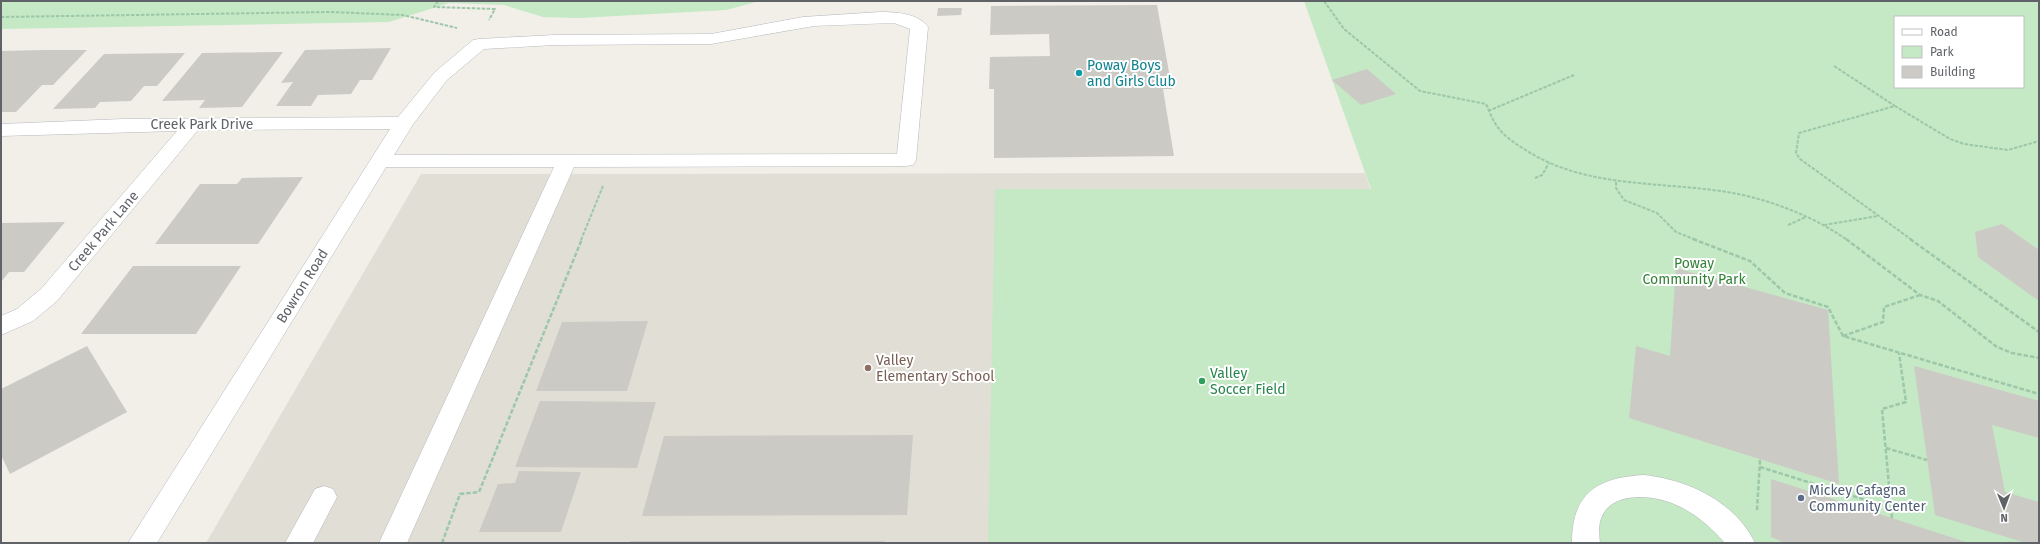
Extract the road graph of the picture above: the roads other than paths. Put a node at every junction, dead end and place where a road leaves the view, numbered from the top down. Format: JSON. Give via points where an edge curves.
{"nodes":[{"id":1,"x":404,"y":123,"type":"junction"},
{"id":2,"x":193,"y":124,"type":"junction"},
{"id":3,"x":1,"y":130,"type":"edge"},
{"id":4,"x":380,"y":161,"type":"junction"},
{"id":5,"x":567,"y":161,"type":"junction"},
{"id":6,"x":1,"y":326,"type":"edge"},
{"id":7,"x":324,"y":497,"type":"dead end"},
{"id":8,"x":142,"y":543,"type":"edge"},
{"id":9,"x":299,"y":543,"type":"edge"},
{"id":10,"x":393,"y":543,"type":"edge"},
{"id":11,"x":1586,"y":543,"type":"edge"},
{"id":12,"x":1741,"y":543,"type":"edge"}],
"edges":[{"from":1,"to":2,"type":"street","name":"Creek Park Drive"},
{"from":1,"to":4,"type":"street","name":"Bowron Road"},
{"from":1,"to":5,"type":"street","name":"Bowron Road","via":[[441,76],[479,44],[554,40],[710,39],[832,18],[903,18],[919,27],[906,160]]},
{"from":2,"to":3,"type":"street","name":"Creek Park Drive"},
{"from":2,"to":6,"type":"street","name":"Creek Park Lane","via":[[49,295],[25,315]]},
{"from":4,"to":5,"type":"street"},
{"from":4,"to":8,"type":"street","name":"Bowron Road"},
{"from":5,"to":10,"type":"street"},
{"from":7,"to":9,"type":"street"},
{"from":11,"to":12,"type":"street","via":[[1586,521],[1594,503],[1610,492],[1632,486],[1658,488],[1684,496],[1710,511],[1732,530]]}]}
